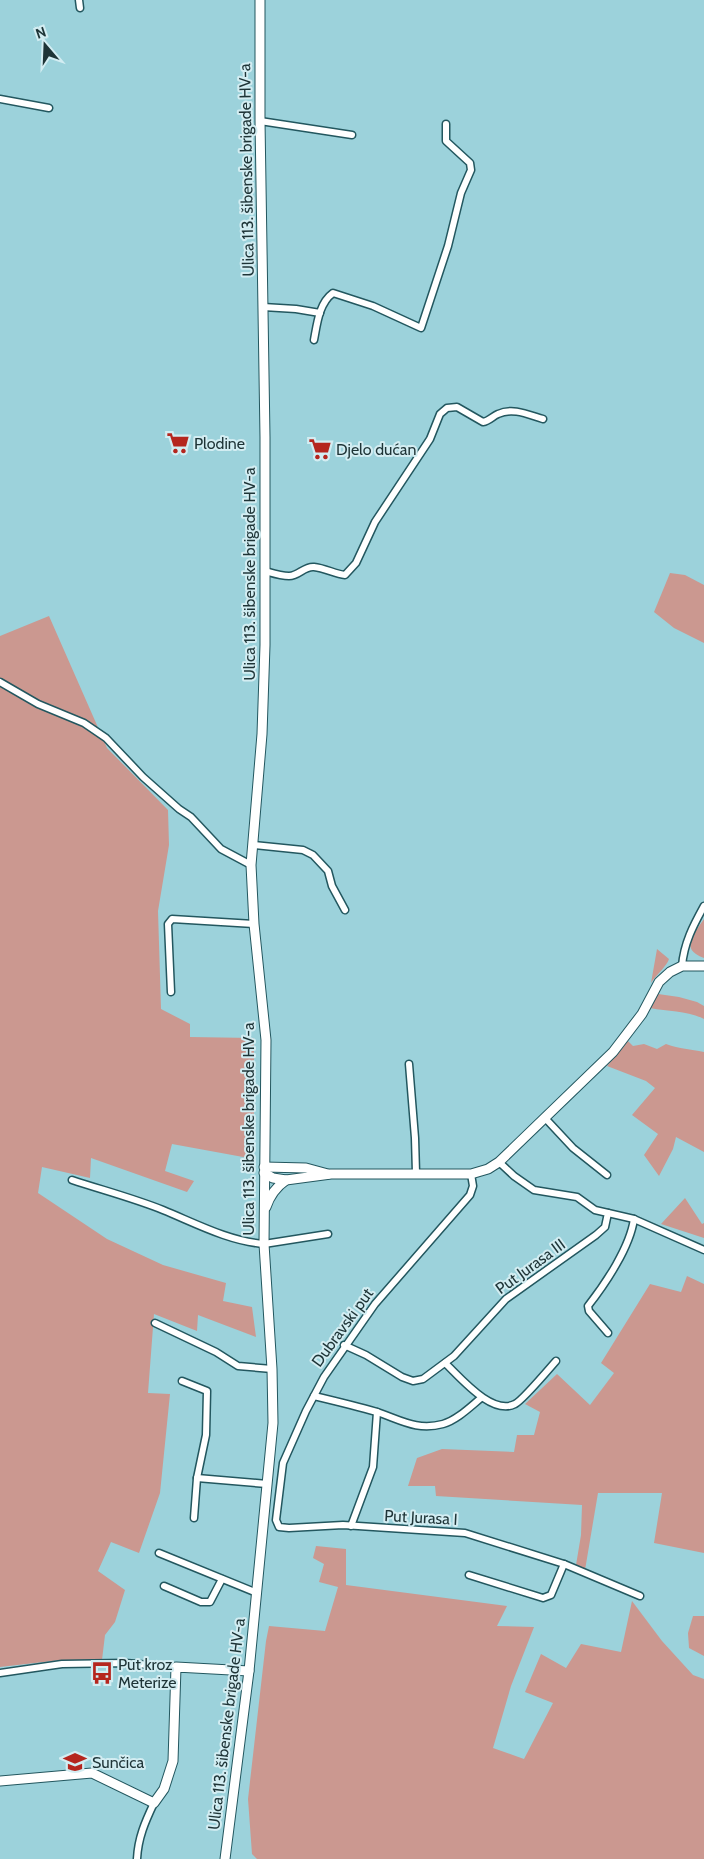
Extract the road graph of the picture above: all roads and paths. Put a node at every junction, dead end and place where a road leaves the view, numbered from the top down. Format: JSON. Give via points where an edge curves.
{"nodes":[{"id":1,"x":79,"y":0,"type":"edge"},
{"id":2,"x":260,"y":0,"type":"edge"},
{"id":3,"x":80,"y":8,"type":"dead end"},
{"id":4,"x":0,"y":99,"type":"edge"},
{"id":5,"x":49,"y":108,"type":"dead end"},
{"id":6,"x":260,"y":121,"type":"junction"},
{"id":7,"x":446,"y":124,"type":"dead end"},
{"id":8,"x":352,"y":135,"type":"dead end"},
{"id":9,"x":263,"y":307,"type":"junction"},
{"id":10,"x":320,"y":313,"type":"junction"},
{"id":11,"x":314,"y":340,"type":"dead end"},
{"id":12,"x":543,"y":420,"type":"dead end"},
{"id":13,"x":265,"y":571,"type":"junction"},
{"id":14,"x":0,"y":682,"type":"edge"},
{"id":15,"x":253,"y":845,"type":"junction"},
{"id":16,"x":251,"y":865,"type":"junction"},
{"id":17,"x":704,"y":906,"type":"edge"},
{"id":18,"x":345,"y":910,"type":"dead end"},
{"id":19,"x":254,"y":924,"type":"junction"},
{"id":20,"x":682,"y":966,"type":"junction"},
{"id":21,"x":704,"y":966,"type":"edge"},
{"id":22,"x":170,"y":992,"type":"dead end"},
{"id":23,"x":409,"y":1064,"type":"dead end"},
{"id":24,"x":545,"y":1118,"type":"junction"},
{"id":25,"x":499,"y":1162,"type":"junction"},
{"id":26,"x":264,"y":1170,"type":"junction"},
{"id":27,"x":416,"y":1173,"type":"junction"},
{"id":28,"x":331,"y":1174,"type":"junction"},
{"id":29,"x":471,"y":1174,"type":"junction"},
{"id":30,"x":607,"y":1175,"type":"dead end"},
{"id":31,"x":72,"y":1180,"type":"dead end"},
{"id":32,"x":286,"y":1180,"type":"junction"},
{"id":33,"x":264,"y":1212,"type":"junction"},
{"id":34,"x":608,"y":1214,"type":"junction"},
{"id":35,"x":634,"y":1219,"type":"junction"},
{"id":36,"x":328,"y":1234,"type":"dead end"},
{"id":37,"x":264,"y":1244,"type":"junction"},
{"id":38,"x":704,"y":1250,"type":"edge"},
{"id":39,"x":155,"y":1323,"type":"dead end"},
{"id":40,"x":608,"y":1333,"type":"dead end"},
{"id":41,"x":344,"y":1346,"type":"junction"},
{"id":42,"x":556,"y":1361,"type":"dead end"},
{"id":43,"x":445,"y":1363,"type":"junction"},
{"id":44,"x":272,"y":1369,"type":"junction"},
{"id":45,"x":182,"y":1381,"type":"dead end"},
{"id":46,"x":314,"y":1396,"type":"junction"},
{"id":47,"x":481,"y":1398,"type":"junction"},
{"id":48,"x":377,"y":1412,"type":"junction"},
{"id":49,"x":197,"y":1478,"type":"junction"},
{"id":50,"x":267,"y":1484,"type":"junction"},
{"id":51,"x":194,"y":1518,"type":"dead end"},
{"id":52,"x":276,"y":1520,"type":"joint"},
{"id":53,"x":351,"y":1526,"type":"junction"},
{"id":54,"x":159,"y":1553,"type":"dead end"},
{"id":55,"x":564,"y":1564,"type":"junction"},
{"id":56,"x":469,"y":1575,"type":"dead end"},
{"id":57,"x":222,"y":1579,"type":"junction"},
{"id":58,"x":164,"y":1586,"type":"dead end"},
{"id":59,"x":256,"y":1593,"type":"junction"},
{"id":60,"x":640,"y":1596,"type":"dead end"},
{"id":61,"x":176,"y":1666,"type":"junction"},
{"id":62,"x":249,"y":1671,"type":"junction"},
{"id":63,"x":0,"y":1673,"type":"edge"},
{"id":64,"x":0,"y":1781,"type":"edge"},
{"id":65,"x":154,"y":1803,"type":"junction"},
{"id":66,"x":137,"y":1859,"type":"edge"},
{"id":67,"x":225,"y":1859,"type":"edge"}],
"edges":[{"from":1,"to":3,"type":"street"},
{"from":2,"to":6,"type":"main road","name":"Ulica 113. šibenske brigade HV-a"},
{"from":4,"to":5,"type":"street"},
{"from":6,"to":8,"type":"street"},
{"from":6,"to":9,"type":"main road","name":"Ulica 113. šibenske brigade HV-a"},
{"from":7,"to":10,"type":"street","via":[[446,140],[470,163],[471,170],[461,193],[448,246],[421,328],[373,306],[333,293],[327,297]]},
{"from":9,"to":10,"type":"street"},
{"from":9,"to":13,"type":"main road","name":"Ulica 113. šibenske brigade HV-a"},
{"from":10,"to":11,"type":"street"},
{"from":12,"to":13,"type":"street","via":[[507,411],[484,422],[457,407],[447,408],[440,414],[430,439],[375,522],[350,571],[345,575],[314,567],[289,576]]},
{"from":13,"to":15,"type":"main road","name":"Ulica 113. šibenske brigade HV-a","via":[[262,734]]},
{"from":14,"to":16,"type":"street","via":[[38,704],[84,723],[106,738],[221,849]]},
{"from":15,"to":16,"type":"main road","name":"Ulica 113. šibenske brigade HV-a"},
{"from":15,"to":18,"type":"street","via":[[303,850],[313,855],[328,871]]},
{"from":16,"to":19,"type":"main road","name":"Ulica 113. šibenske brigade HV-a"},
{"from":17,"to":20,"type":"street","via":[[688,938]]},
{"from":19,"to":22,"type":"street","via":[[172,919],[168,924]]},
{"from":19,"to":26,"type":"main road","name":"Ulica 113. šibenske brigade HV-a","via":[[266,1040]]},
{"from":20,"to":21,"type":"main road"},
{"from":20,"to":24,"type":"main road","via":[[659,982],[642,1014],[613,1052]]},
{"from":23,"to":27,"type":"street"},
{"from":24,"to":25,"type":"main road"},
{"from":24,"to":30,"type":"street","via":[[578,1153]]},
{"from":25,"to":29,"type":"main road"},
{"from":25,"to":34,"type":"street","via":[[534,1190],[577,1197],[595,1210]]},
{"from":26,"to":28,"type":"main road","via":[[306,1168]]},
{"from":26,"to":32,"type":"main road","via":[[273,1178]]},
{"from":26,"to":33,"type":"main road","name":"Ulica 113. šibenske brigade HV-a"},
{"from":27,"to":28,"type":"main road"},
{"from":27,"to":29,"type":"main road"},
{"from":28,"to":32,"type":"main road"},
{"from":29,"to":41,"type":"street","name":"Dubravski put","via":[[473,1186],[470,1195],[375,1304]]},
{"from":31,"to":37,"type":"street","name":"Ulica 113. šibenske brigade HV-a","via":[[239,1240]]},
{"from":32,"to":33,"type":"main road","via":[[270,1196]]},
{"from":33,"to":37,"type":"main road","name":"Ulica 113. šibenske brigade HV-a"},
{"from":34,"to":35,"type":"street"},
{"from":34,"to":43,"type":"street","name":"Put Jurasa III","via":[[605,1227],[506,1299]]},
{"from":35,"to":38,"type":"street"},
{"from":35,"to":40,"type":"street","via":[[632,1231],[606,1283],[588,1306]]},
{"from":36,"to":37,"type":"street","name":"Ulica 113. šibenske brigade HV-a"},
{"from":37,"to":44,"type":"main road","name":"Ulica 113. šibenske brigade HV-a"},
{"from":39,"to":44,"type":"street","via":[[238,1366]]},
{"from":41,"to":43,"type":"street","name":"Put Jurasa III","via":[[413,1381],[423,1379]]},
{"from":41,"to":46,"type":"street","name":"Dubravski put"},
{"from":42,"to":47,"type":"street","via":[[516,1404],[501,1406]]},
{"from":43,"to":47,"type":"street"},
{"from":44,"to":50,"type":"main road","name":"Ulica 113. šibenske brigade HV-a","via":[[273,1423]]},
{"from":45,"to":49,"type":"street","via":[[207,1391],[206,1435]]},
{"from":46,"to":48,"type":"street"},
{"from":46,"to":52,"type":"street","name":"Dubravski put","via":[[283,1463]]},
{"from":47,"to":48,"type":"street","via":[[445,1423],[428,1426],[413,1425]]},
{"from":48,"to":53,"type":"street","via":[[372,1468]]},
{"from":49,"to":50,"type":"street"},
{"from":49,"to":51,"type":"street"},
{"from":50,"to":59,"type":"main road","name":"Ulica 113. šibenske brigade HV-a"},
{"from":52,"to":53,"type":"street","name":"Put Jurasa I","via":[[279,1527],[289,1528]]},
{"from":53,"to":55,"type":"street","name":"Put Jurasa I","via":[[465,1533]]},
{"from":54,"to":57,"type":"street"},
{"from":55,"to":56,"type":"street","via":[[551,1596],[543,1598]]},
{"from":55,"to":60,"type":"street","name":"Put Jurasa I"},
{"from":57,"to":58,"type":"street","via":[[210,1602],[202,1602]]},
{"from":57,"to":59,"type":"street"},
{"from":59,"to":62,"type":"main road","name":"Ulica 113. šibenske brigade HV-a"},
{"from":61,"to":62,"type":"main road"},
{"from":61,"to":63,"type":"street","via":[[62,1664]]},
{"from":61,"to":65,"type":"main road","via":[[173,1761],[164,1789]]},
{"from":62,"to":67,"type":"main road","name":"Ulica 113. šibenske brigade HV-a"},
{"from":64,"to":65,"type":"main road","via":[[92,1773]]},
{"from":65,"to":66,"type":"street","via":[[144,1823]]}]}
